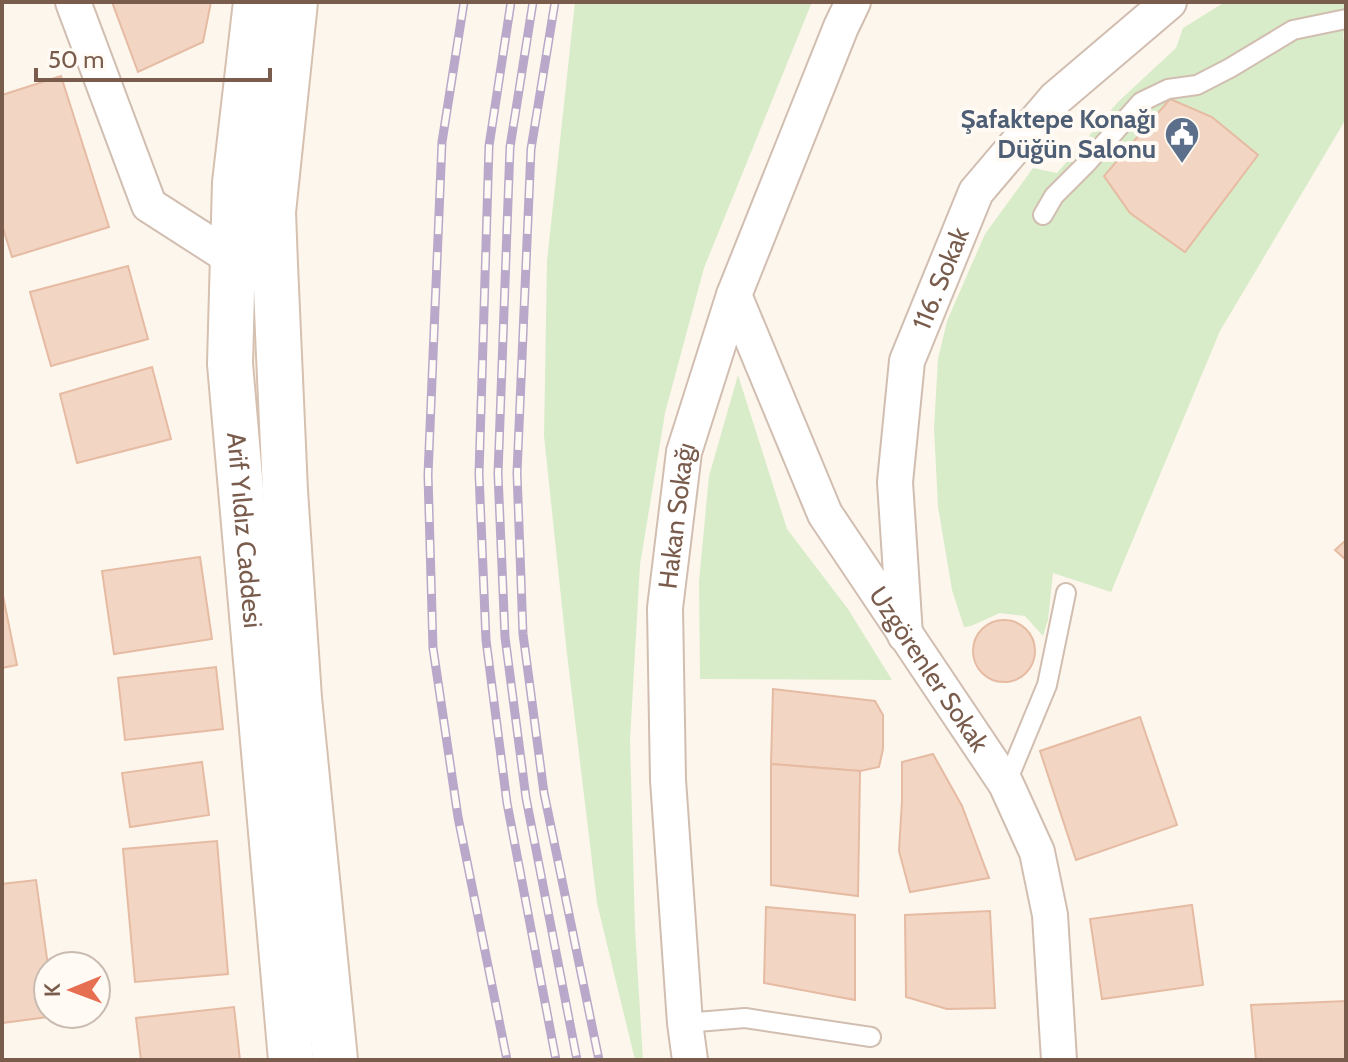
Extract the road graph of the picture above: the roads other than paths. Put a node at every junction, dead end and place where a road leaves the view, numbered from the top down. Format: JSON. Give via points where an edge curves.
{"nodes":[{"id":1,"x":73,"y":2,"type":"edge"},
{"id":2,"x":256,"y":2,"type":"edge"},
{"id":3,"x":295,"y":2,"type":"edge"},
{"id":4,"x":853,"y":2,"type":"edge"},
{"id":5,"x":1169,"y":2,"type":"edge"},
{"id":6,"x":1346,"y":19,"type":"edge"},
{"id":7,"x":1043,"y":215,"type":"dead end"},
{"id":8,"x":254,"y":262,"type":"junction"},
{"id":9,"x":734,"y":295,"type":"junction"},
{"id":10,"x":1066,"y":593,"type":"dead end"},
{"id":11,"x":905,"y":636,"type":"junction"},
{"id":12,"x":1006,"y":784,"type":"junction"},
{"id":13,"x":685,"y":1023,"type":"junction"},
{"id":14,"x":871,"y":1037,"type":"dead end"},
{"id":15,"x":291,"y":1060,"type":"edge"},
{"id":16,"x":335,"y":1060,"type":"edge"},
{"id":17,"x":690,"y":1060,"type":"edge"},
{"id":18,"x":1059,"y":1060,"type":"edge"}],
"edges":[{"from":1,"to":8,"type":"street","via":[[149,205]]},
{"from":2,"to":8,"type":"main road","name":"Arif Yıldız Caddesi","via":[[235,183]]},
{"from":3,"to":8,"type":"main road","name":"Arif Yıldız Caddesi","via":[[273,212]]},
{"from":4,"to":9,"type":"street","name":"Hakan Sokağı"},
{"from":5,"to":11,"type":"street","name":"116. Sokak","via":[[1055,99],[976,192],[907,361],[895,482]]},
{"from":6,"to":7,"type":"lane","via":[[1293,30],[1197,85],[1168,89],[1141,102],[1054,196]]},
{"from":8,"to":15,"type":"main road","name":"Arif Yıldız Caddesi","via":[[230,364]]},
{"from":8,"to":16,"type":"main road","name":"Arif Yıldız Caddesi","via":[[285,491]]},
{"from":9,"to":11,"type":"street","name":"Uzgörenler Sokak","via":[[825,514]]},
{"from":9,"to":13,"type":"street","name":"Hakan Sokağı","via":[[684,452],[665,608],[668,780]]},
{"from":10,"to":12,"type":"lane","via":[[1047,685]]},
{"from":11,"to":12,"type":"street","name":"Uzgörenler Sokak"},
{"from":12,"to":18,"type":"street","name":"Uzgörenler Sokak","via":[[1037,852],[1050,915]]},
{"from":13,"to":14,"type":"lane","via":[[745,1018]]},
{"from":13,"to":17,"type":"street","name":"Hakan Sokağı"}]}
